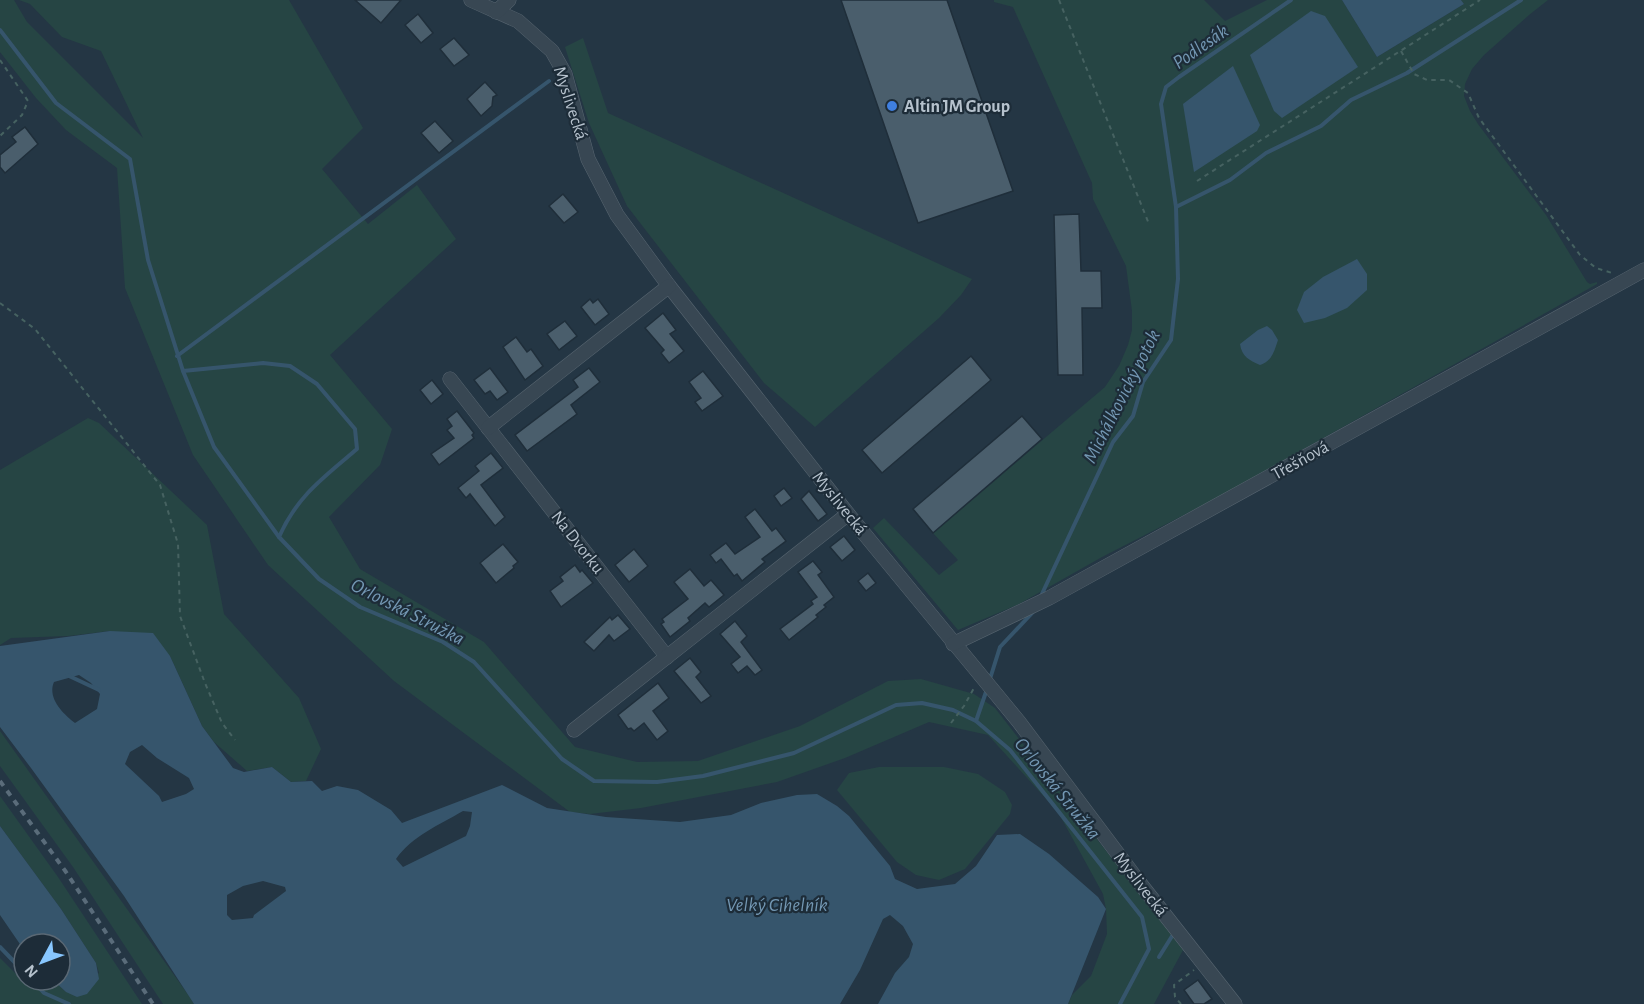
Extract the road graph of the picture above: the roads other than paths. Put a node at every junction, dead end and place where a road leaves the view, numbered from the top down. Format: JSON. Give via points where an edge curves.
{"nodes":[{"id":1,"x":471,"y":0,"type":"edge"},
{"id":2,"x":508,"y":0,"type":"edge"},
{"id":3,"x":496,"y":12,"type":"junction"},
{"id":4,"x":1644,"y":270,"type":"edge"},
{"id":5,"x":669,"y":286,"type":"junction"},
{"id":6,"x":450,"y":380,"type":"dead end"},
{"id":7,"x":488,"y":428,"type":"junction"},
{"id":8,"x":848,"y":514,"type":"junction"},
{"id":9,"x":953,"y":644,"type":"junction"},
{"id":10,"x":667,"y":657,"type":"junction"},
{"id":11,"x":574,"y":730,"type":"dead end"},
{"id":12,"x":1235,"y":1004,"type":"edge"}],
"edges":[{"from":1,"to":3,"type":"street","name":"Myslivecká"},
{"from":2,"to":3,"type":"street"},
{"from":3,"to":5,"type":"street","name":"Myslivecká","via":[[518,21],[552,51],[565,74],[588,159],[618,215]]},
{"from":4,"to":9,"type":"street","name":"Třešňová","via":[[1049,598]]},
{"from":5,"to":7,"type":"street"},
{"from":5,"to":8,"type":"street","name":"Myslivecká"},
{"from":6,"to":7,"type":"street","name":"Na Dvorku"},
{"from":7,"to":10,"type":"street","name":"Na Dvorku"},
{"from":8,"to":9,"type":"street","name":"Myslivecká"},
{"from":8,"to":10,"type":"street"},
{"from":9,"to":12,"type":"street","name":"Myslivecká","via":[[1018,722]]},
{"from":10,"to":11,"type":"street"}]}
